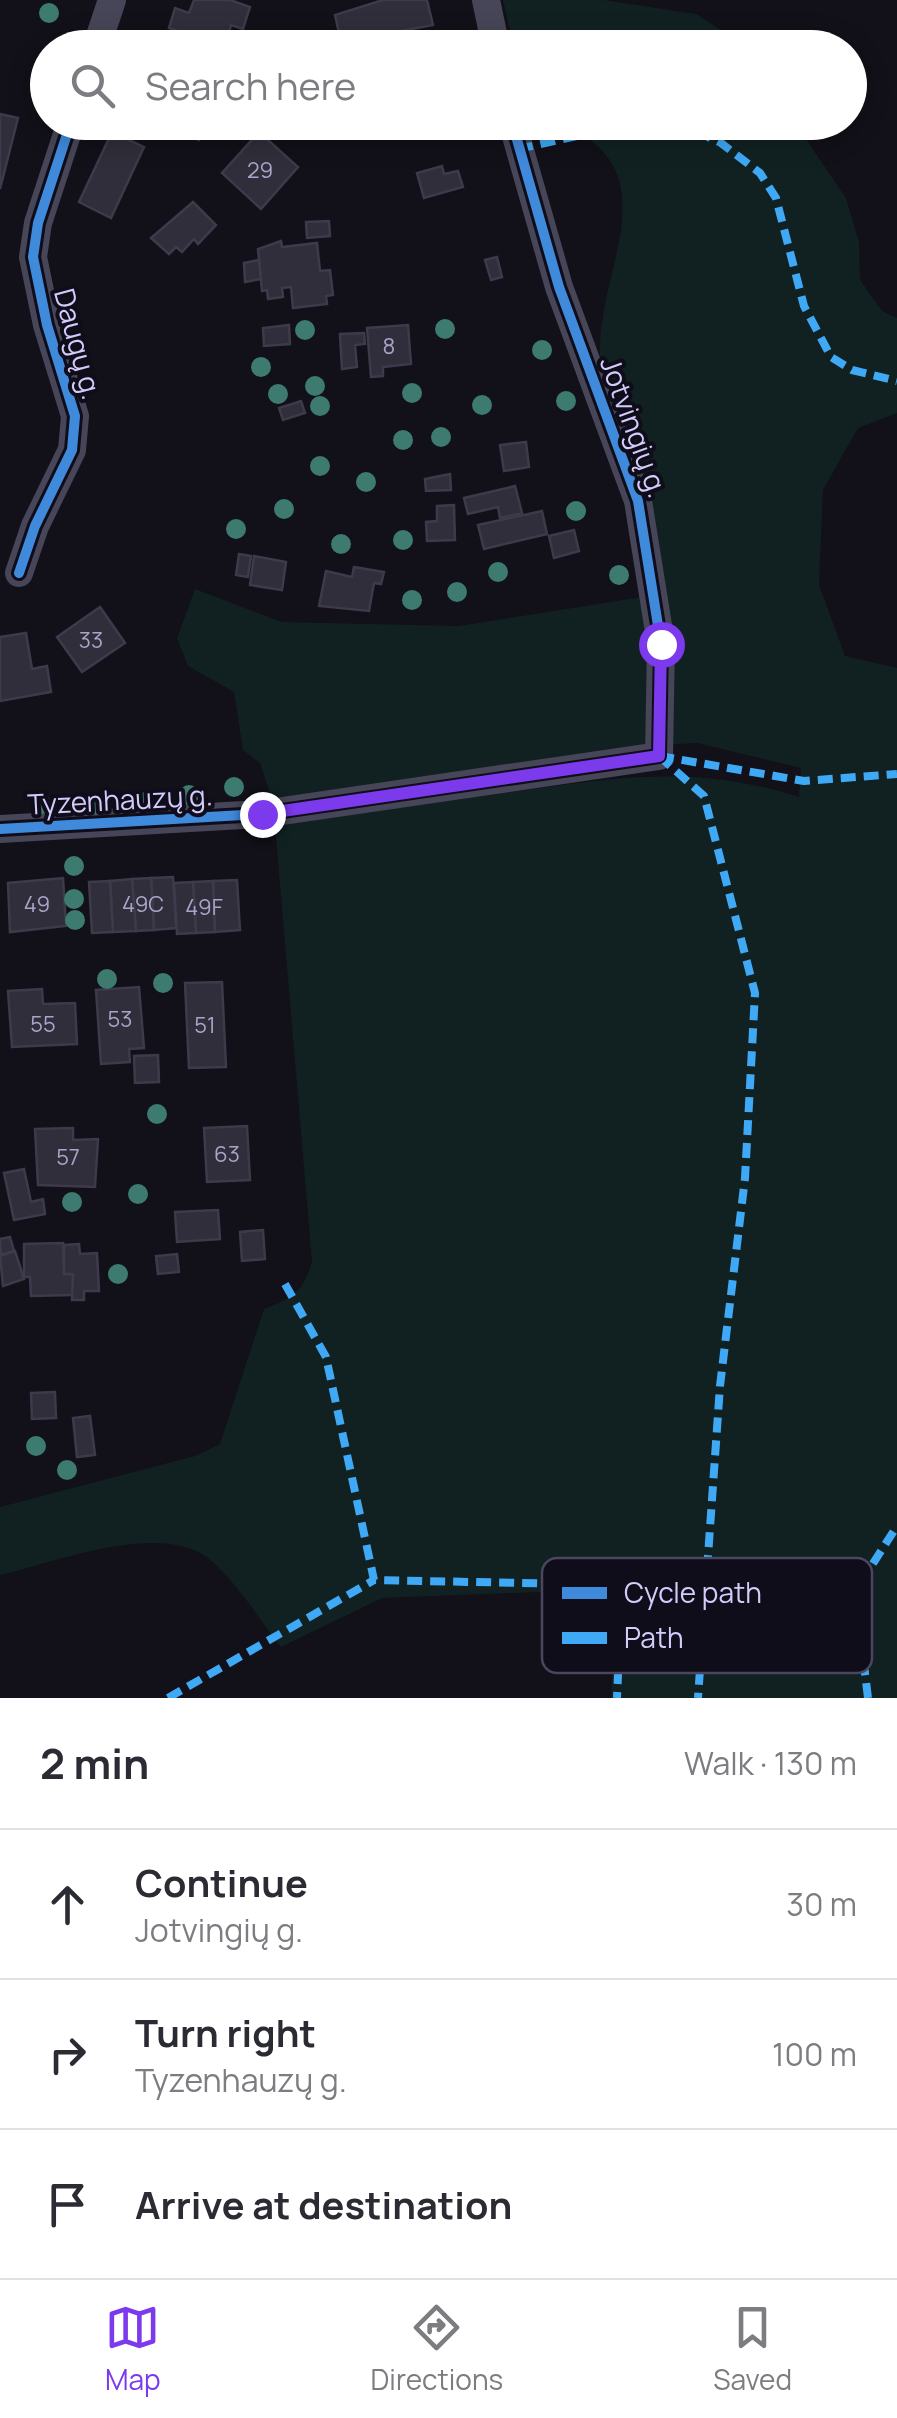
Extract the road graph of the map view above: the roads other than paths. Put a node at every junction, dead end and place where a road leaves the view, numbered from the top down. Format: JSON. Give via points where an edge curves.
{"nodes":[{"id":1,"x":112,"y":0,"type":"edge"},
{"id":2,"x":486,"y":0,"type":"edge"},
{"id":3,"x":102,"y":30,"type":"edge"},
{"id":4,"x":492,"y":30,"type":"edge"},
{"id":5,"x":65,"y":140,"type":"edge"},
{"id":6,"x":517,"y":140,"type":"edge"},
{"id":7,"x":20,"y":573,"type":"dead end"},
{"id":8,"x":659,"y":756,"type":"joint"},
{"id":9,"x":0,"y":829,"type":"edge"}],
"edges":[{"from":1,"to":3,"type":"street"},
{"from":2,"to":4,"type":"street"},
{"from":5,"to":7,"type":"street","name":"Daugų g.","via":[[33,256],[75,416],[72,450]]},
{"from":6,"to":8,"type":"street","name":"Jotvingių g.","via":[[559,287],[638,501],[661,644]]},
{"from":8,"to":9,"type":"street","name":"Tyzenhauzų g.","via":[[262,814]]}]}
